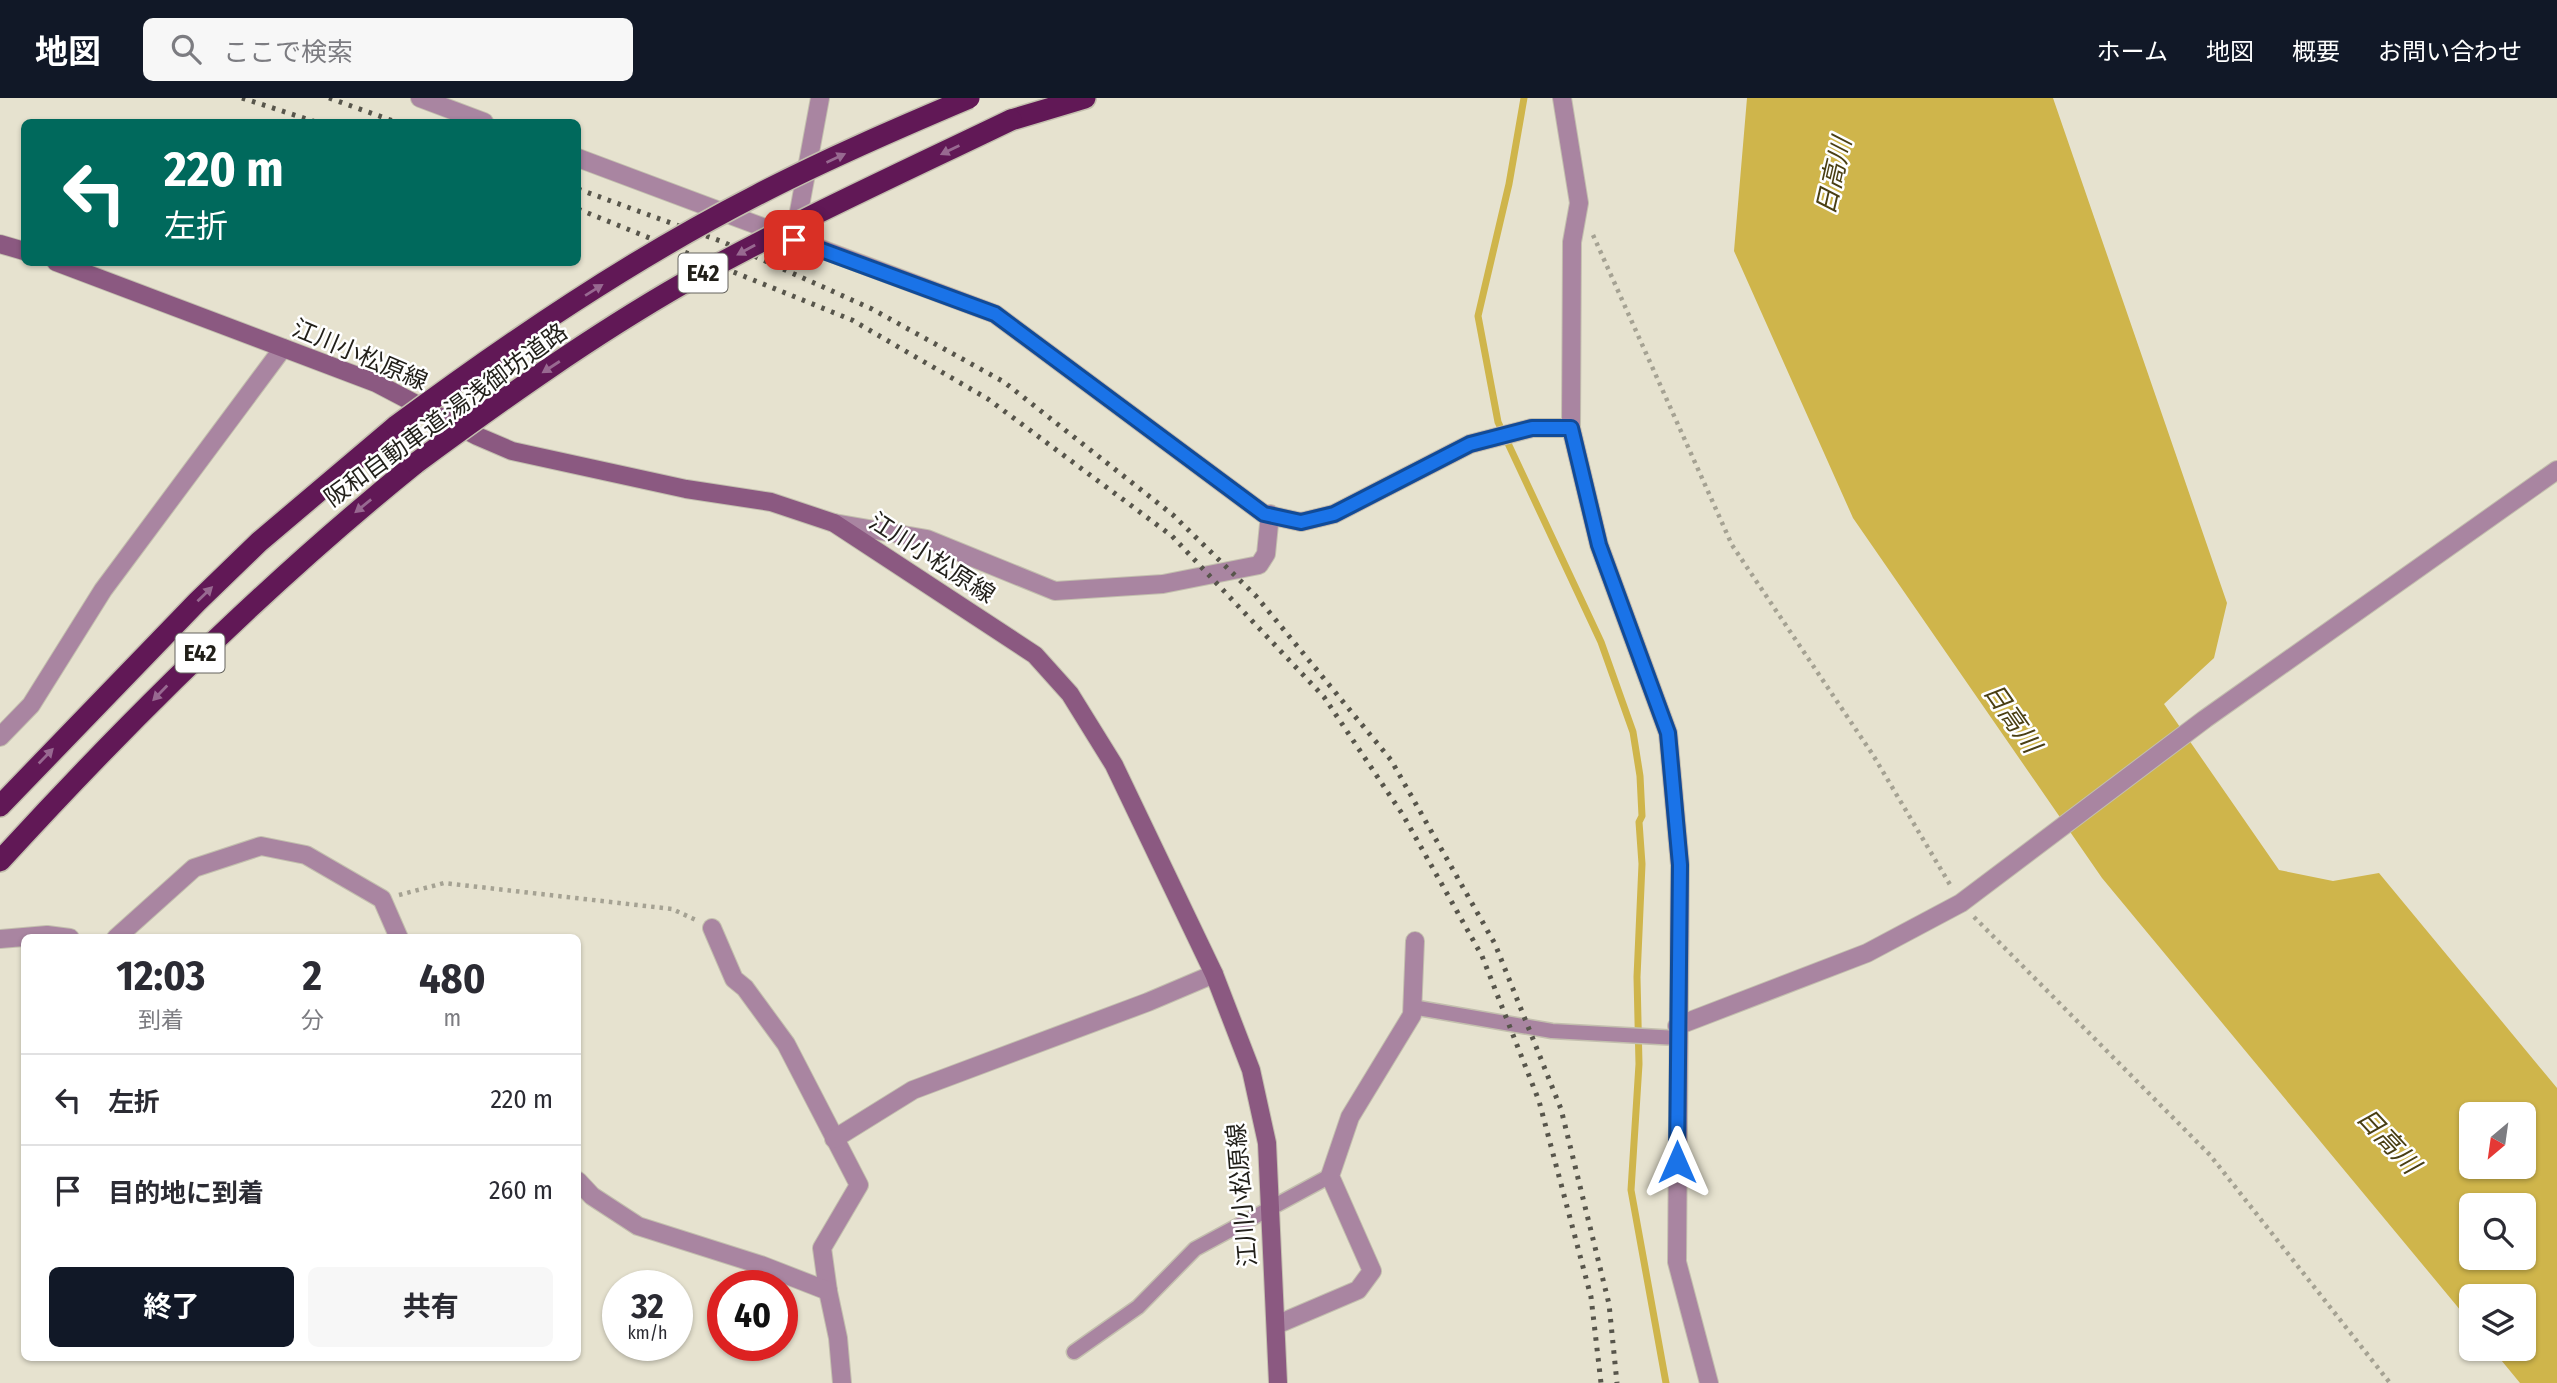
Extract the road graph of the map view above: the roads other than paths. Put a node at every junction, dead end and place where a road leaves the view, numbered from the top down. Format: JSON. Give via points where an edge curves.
{"nodes":[{"id":1,"x":419,"y":98,"type":"edge"},
{"id":2,"x":820,"y":98,"type":"edge"},
{"id":3,"x":969,"y":98,"type":"edge"},
{"id":4,"x":1085,"y":98,"type":"edge"},
{"id":5,"x":1562,"y":98,"type":"edge"},
{"id":6,"x":476,"y":119,"type":"edge"},
{"id":7,"x":581,"y":159,"type":"edge"},
{"id":8,"x":794,"y":240,"type":"junction"},
{"id":9,"x":0,"y":244,"type":"edge"},
{"id":10,"x":21,"y":250,"type":"edge"},
{"id":11,"x":67,"y":266,"type":"edge"},
{"id":12,"x":283,"y":348,"type":"junction"},
{"id":13,"x":1571,"y":428,"type":"junction"},
{"id":14,"x":2557,"y":470,"type":"edge"},
{"id":15,"x":1270,"y":514,"type":"junction"},
{"id":16,"x":834,"y":523,"type":"junction"},
{"id":17,"x":0,"y":737,"type":"edge"},
{"id":18,"x":0,"y":806,"type":"edge"},
{"id":19,"x":0,"y":861,"type":"edge"},
{"id":20,"x":712,"y":928,"type":"road end"},
{"id":21,"x":120,"y":934,"type":"edge"},
{"id":22,"x":397,"y":934,"type":"edge"},
{"id":23,"x":21,"y":937,"type":"edge"},
{"id":24,"x":0,"y":939,"type":"edge"},
{"id":25,"x":1415,"y":941,"type":"dead end"},
{"id":26,"x":1214,"y":974,"type":"junction"},
{"id":27,"x":1412,"y":1007,"type":"junction"},
{"id":28,"x":1677,"y":1032,"type":"junction"},
{"id":29,"x":835,"y":1139,"type":"junction"},
{"id":30,"x":1330,"y":1176,"type":"junction"},
{"id":31,"x":581,"y":1184,"type":"edge"},
{"id":32,"x":1270,"y":1208,"type":"junction"},
{"id":33,"x":828,"y":1292,"type":"junction"},
{"id":34,"x":1276,"y":1325,"type":"junction"},
{"id":35,"x":1074,"y":1352,"type":"dead end"},
{"id":36,"x":842,"y":1383,"type":"edge"},
{"id":37,"x":1278,"y":1383,"type":"edge"},
{"id":38,"x":1709,"y":1383,"type":"edge"}],
"edges":[{"from":1,"to":6,"type":"street"},
{"from":2,"to":8,"type":"street"},
{"from":18,"to":3,"type":"highway","name":"阪和自動車道;湯浅御坊道路","number":"E42","one_way":true,"bridge":true,"via":[[260,542],[396,426],[502,348],[757,195]]},
{"from":4,"to":19,"type":"highway","name":"阪和自動車道;湯浅御坊道路","number":"E42","one_way":true,"bridge":true,"via":[[1012,120],[838,201],[682,285],[513,391],[338,526],[190,662]]},
{"from":5,"to":13,"type":"street","via":[[1579,202],[1572,242]]},
{"from":7,"to":8,"type":"street"},
{"from":8,"to":15,"type":"street","via":[[995,314],[1264,514]]},
{"from":9,"to":10,"type":"main road"},
{"from":11,"to":12,"type":"main road","name":"江川小松原線"},
{"from":12,"to":16,"type":"main road","name":"江川小松原線","via":[[376,383],[512,451],[686,489],[771,502]]},
{"from":12,"to":17,"type":"street","via":[[103,590],[31,705]]},
{"from":13,"to":15,"type":"street","via":[[1532,428],[1470,444],[1334,514],[1301,522]]},
{"from":13,"to":28,"type":"street","via":[[1599,545],[1668,733],[1680,865]]},
{"from":14,"to":28,"type":"street","via":[[2205,719],[1961,903],[1867,953]]},
{"from":15,"to":16,"type":"street","via":[[1266,554],[1259,565],[1163,584],[1055,591],[927,539]]},
{"from":16,"to":26,"type":"main road","name":"江川小松原線","via":[[1035,655],[1070,694],[1114,765]]},
{"from":20,"to":29,"type":"street","via":[[734,979],[746,988],[786,1044]]},
{"from":21,"to":22,"type":"street","via":[[194,868],[261,846],[306,855],[382,899]]},
{"from":23,"to":24,"type":"street"},
{"from":25,"to":27,"type":"street"},
{"from":26,"to":29,"type":"street","via":[[913,1090]]},
{"from":26,"to":32,"type":"main road","name":"江川小松原線","via":[[1251,1070],[1267,1143]]},
{"from":27,"to":28,"type":"lane","via":[[1552,1031]]},
{"from":27,"to":30,"type":"street","via":[[1412,1016],[1350,1118]]},
{"from":28,"to":38,"type":"street","via":[[1677,1262]]},
{"from":29,"to":33,"type":"street","via":[[859,1185],[822,1248]]},
{"from":30,"to":32,"type":"lane"},
{"from":30,"to":34,"type":"street","via":[[1372,1271],[1358,1290]]},
{"from":31,"to":33,"type":"street","via":[[638,1226],[761,1265]]},
{"from":32,"to":34,"type":"main road","name":"江川小松原線"},
{"from":32,"to":35,"type":"lane","via":[[1195,1249],[1138,1307]]},
{"from":33,"to":36,"type":"street"},
{"from":34,"to":37,"type":"main road","name":"江川小松原線"}]}
